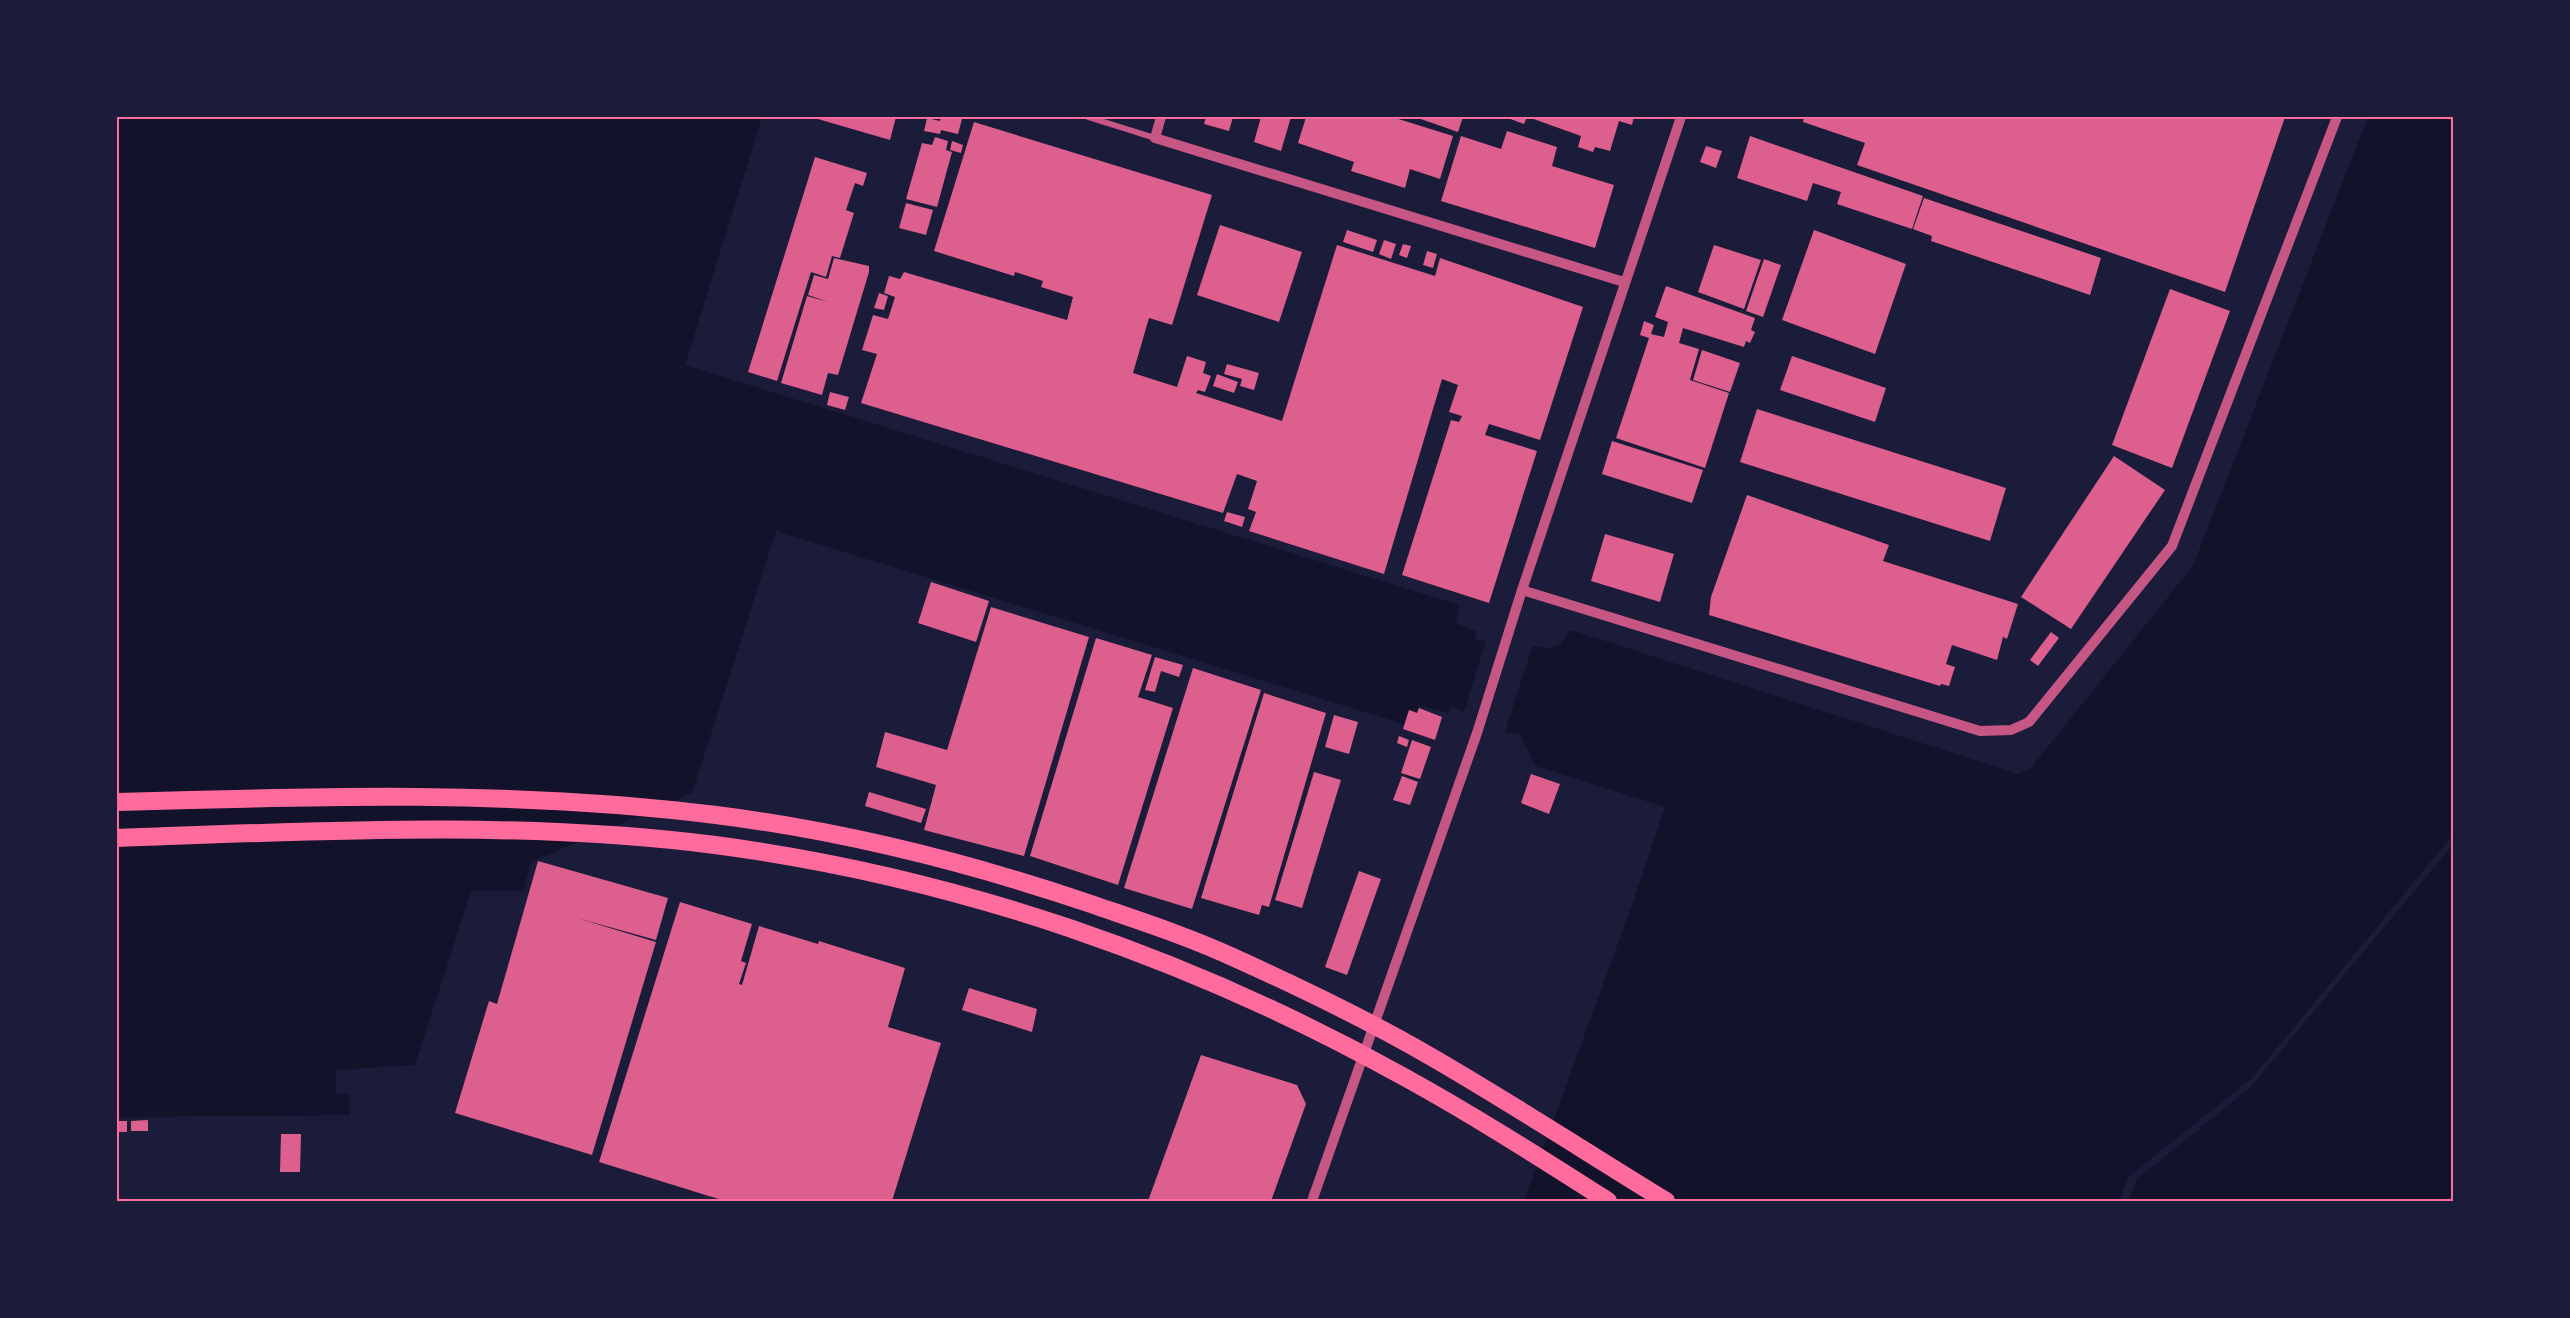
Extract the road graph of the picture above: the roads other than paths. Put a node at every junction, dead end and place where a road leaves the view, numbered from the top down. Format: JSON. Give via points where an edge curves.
{"nodes":[{"id":1,"x":1088,"y":117,"type":"edge"},
{"id":2,"x":1161,"y":117,"type":"edge"},
{"id":3,"x":1682,"y":117,"type":"edge"},
{"id":4,"x":2337,"y":117,"type":"edge"},
{"id":5,"x":1155,"y":138,"type":"junction"},
{"id":6,"x":1624,"y":282,"type":"junction"},
{"id":7,"x":1522,"y":590,"type":"junction"},
{"id":8,"x":117,"y":790,"type":"edge"},
{"id":9,"x":282,"y":797,"type":"junction"},
{"id":10,"x":117,"y":802,"type":"edge"},
{"id":11,"x":117,"y":838,"type":"edge"},
{"id":12,"x":1312,"y":1201,"type":"edge"},
{"id":13,"x":1608,"y":1201,"type":"edge"},
{"id":14,"x":1665,"y":1201,"type":"edge"}],
"edges":[{"from":1,"to":5,"type":"street"},
{"from":2,"to":5,"type":"street"},
{"from":3,"to":6,"type":"street"},
{"from":4,"to":7,"type":"street","via":[[2172,546],[2029,723],[2011,730],[1980,731]]},
{"from":5,"to":6,"type":"street"},
{"from":6,"to":7,"type":"street"},
{"from":7,"to":12,"type":"street","via":[[1477,733]]},
{"from":8,"to":9,"type":"highway"},
{"from":9,"to":10,"type":"highway"},
{"from":9,"to":14,"type":"highway","via":[[526,801],[717,815],[846,837],[1038,886],[1233,957],[1328,1002],[1427,1054]]},
{"from":11,"to":13,"type":"highway","via":[[395,829],[611,836],[714,845],[917,883],[1019,910],[1218,985],[1405,1077]]}]}
